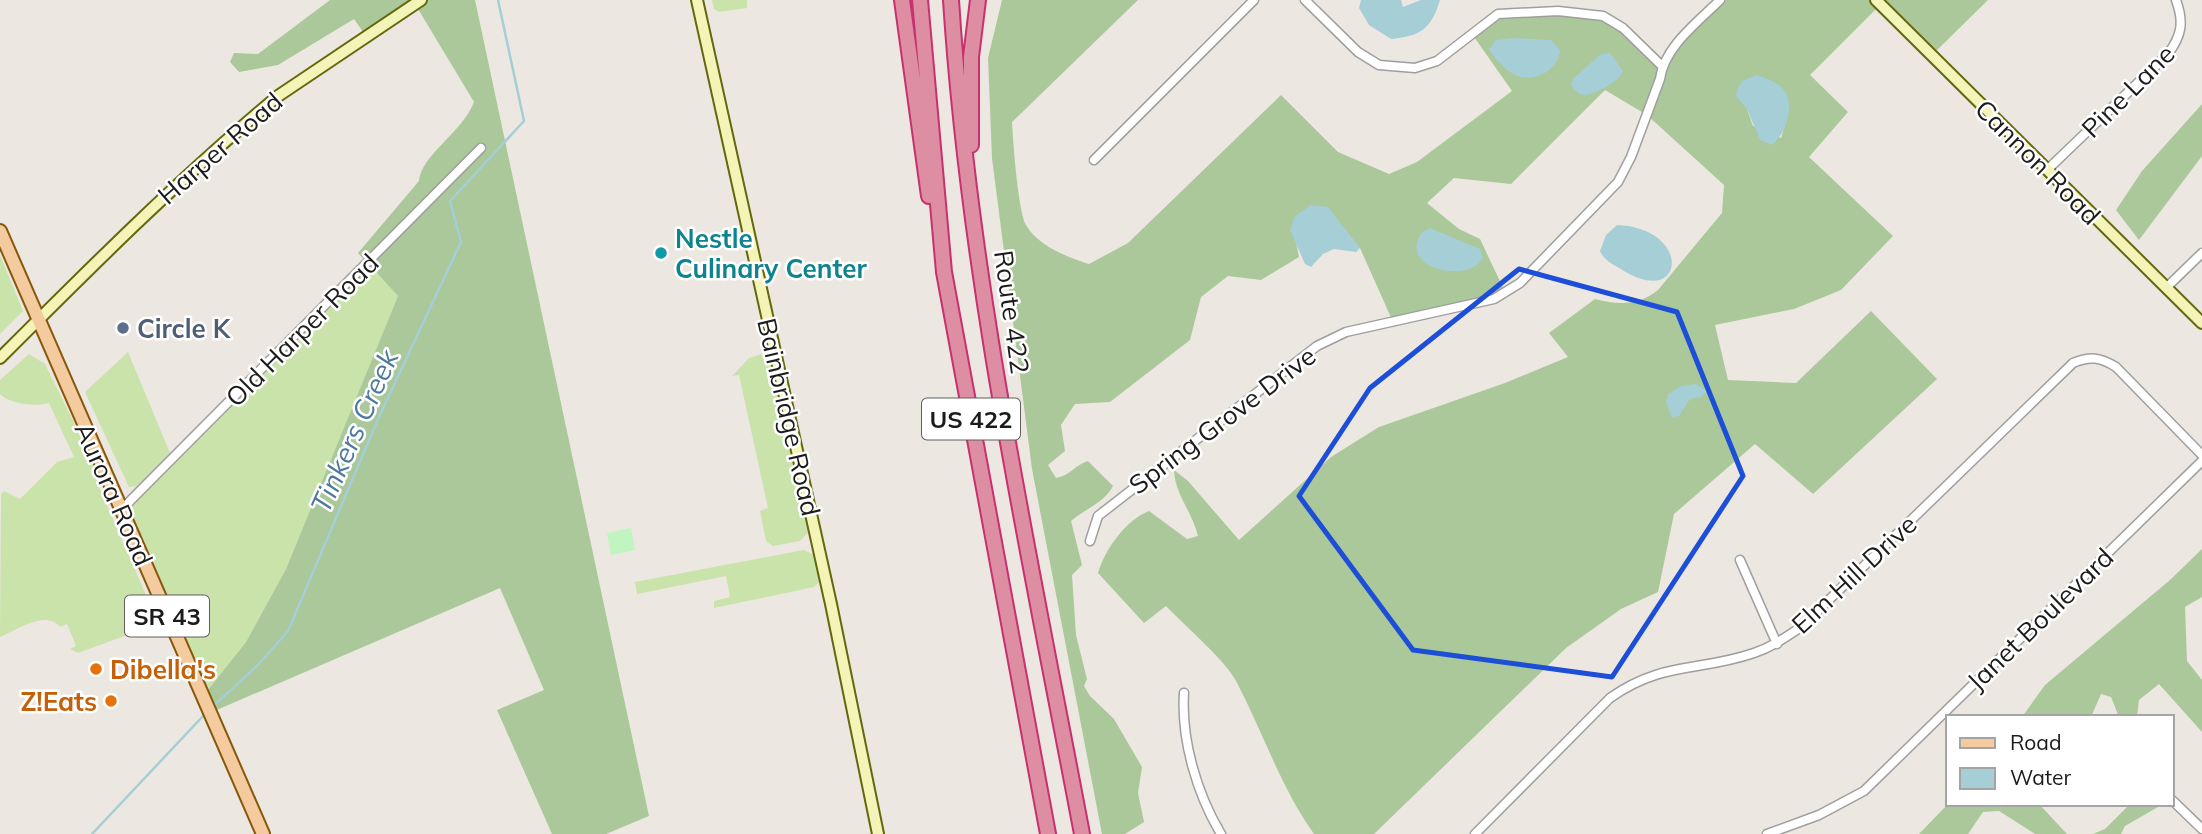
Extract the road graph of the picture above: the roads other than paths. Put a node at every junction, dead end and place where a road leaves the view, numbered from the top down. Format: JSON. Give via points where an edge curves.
{"nodes":[{"id":1,"x":421,"y":0,"type":"edge"},
{"id":2,"x":697,"y":0,"type":"edge"},
{"id":3,"x":902,"y":0,"type":"edge"},
{"id":4,"x":920,"y":0,"type":"edge"},
{"id":5,"x":951,"y":0,"type":"edge"},
{"id":6,"x":978,"y":0,"type":"edge"},
{"id":7,"x":1254,"y":0,"type":"edge"},
{"id":8,"x":1305,"y":0,"type":"edge"},
{"id":9,"x":1720,"y":0,"type":"edge"},
{"id":10,"x":1875,"y":0,"type":"edge"},
{"id":11,"x":2176,"y":0,"type":"edge"},
{"id":12,"x":1662,"y":66,"type":"junction"},
{"id":13,"x":481,"y":148,"type":"dead end"},
{"id":14,"x":1094,"y":160,"type":"dead end"},
{"id":15,"x":2047,"y":170,"type":"junction"},
{"id":16,"x":0,"y":231,"type":"edge"},
{"id":17,"x":2202,"y":253,"type":"edge"},
{"id":18,"x":944,"y":272,"type":"junction"},
{"id":19,"x":2167,"y":287,"type":"junction"},
{"id":20,"x":38,"y":320,"type":"junction"},
{"id":21,"x":2202,"y":323,"type":"edge"},
{"id":22,"x":989,"y":324,"type":"junction"},
{"id":23,"x":0,"y":358,"type":"edge"},
{"id":24,"x":2202,"y":455,"type":"edge"},
{"id":25,"x":2202,"y":461,"type":"edge"},
{"id":26,"x":120,"y":511,"type":"junction"},
{"id":27,"x":1090,"y":541,"type":"dead end"},
{"id":28,"x":1740,"y":560,"type":"dead end"},
{"id":29,"x":1777,"y":644,"type":"junction"},
{"id":30,"x":1184,"y":693,"type":"dead end"},
{"id":31,"x":2174,"y":802,"type":"edge"},
{"id":32,"x":2201,"y":831,"type":"edge"},
{"id":33,"x":259,"y":834,"type":"edge"},
{"id":34,"x":878,"y":834,"type":"edge"},
{"id":35,"x":1048,"y":834,"type":"edge"},
{"id":36,"x":1082,"y":834,"type":"edge"},
{"id":37,"x":1221,"y":834,"type":"edge"},
{"id":38,"x":1475,"y":834,"type":"edge"},
{"id":39,"x":1767,"y":834,"type":"edge"}],
"edges":[{"from":1,"to":20,"type":"street","name":"Harper Road","via":[[267,105],[189,172]]},
{"from":2,"to":34,"type":"street","name":"Bainbridge Road"},
{"from":3,"to":18,"type":"highway","via":[[925,177]]},
{"from":4,"to":18,"type":"highway","number":"US 422"},
{"from":5,"to":22,"type":"highway","name":"Route 422","number":"US 422","via":[[958,116]]},
{"from":6,"to":22,"type":"highway","via":[[971,57],[970,139]]},
{"from":7,"to":14,"type":"street"},
{"from":8,"to":12,"type":"street","via":[[1358,52],[1379,65],[1415,68],[1437,61],[1498,14],[1558,10],[1603,16],[1623,28]]},
{"from":9,"to":12,"type":"street","name":"Spring Grove Drive","via":[[1678,42]]},
{"from":10,"to":15,"type":"street","name":"Cannon Road"},
{"from":11,"to":15,"type":"street","name":"Pine Lane","via":[[2182,17],[2180,37],[2168,54]]},
{"from":12,"to":27,"type":"street","name":"Spring Grove Drive","via":[[1618,182],[1520,283],[1483,303],[1346,332],[1317,346],[1098,516]]},
{"from":13,"to":26,"type":"street","name":"Old Harper Road"},
{"from":15,"to":19,"type":"street","name":"Cannon Road"},
{"from":16,"to":20,"type":"main road","name":"Aurora Road","number":"SR 43"},
{"from":17,"to":19,"type":"street"},
{"from":18,"to":35,"type":"highway","number":"US 422"},
{"from":19,"to":21,"type":"street","name":"Cannon Road"},
{"from":20,"to":23,"type":"street","name":"Harper Road"},
{"from":20,"to":26,"type":"main road","name":"Aurora Road","number":"SR 43"},
{"from":22,"to":36,"type":"highway","name":"Route 422","number":"US 422"},
{"from":24,"to":29,"type":"street","name":"Elm Hill Drive","via":[[2116,367],[2103,359],[2073,363],[1801,627]]},
{"from":25,"to":39,"type":"street","name":"Janet Boulevard","via":[[1864,791],[1819,816]]},
{"from":26,"to":33,"type":"main road","name":"Aurora Road","number":"SR 43","via":[[215,720]]},
{"from":28,"to":29,"type":"street"},
{"from":29,"to":38,"type":"street","name":"Elm Hill Drive","via":[[1633,681],[1610,698]]},
{"from":30,"to":37,"type":"street","via":[[1192,762]]},
{"from":31,"to":32,"type":"street"}]}
